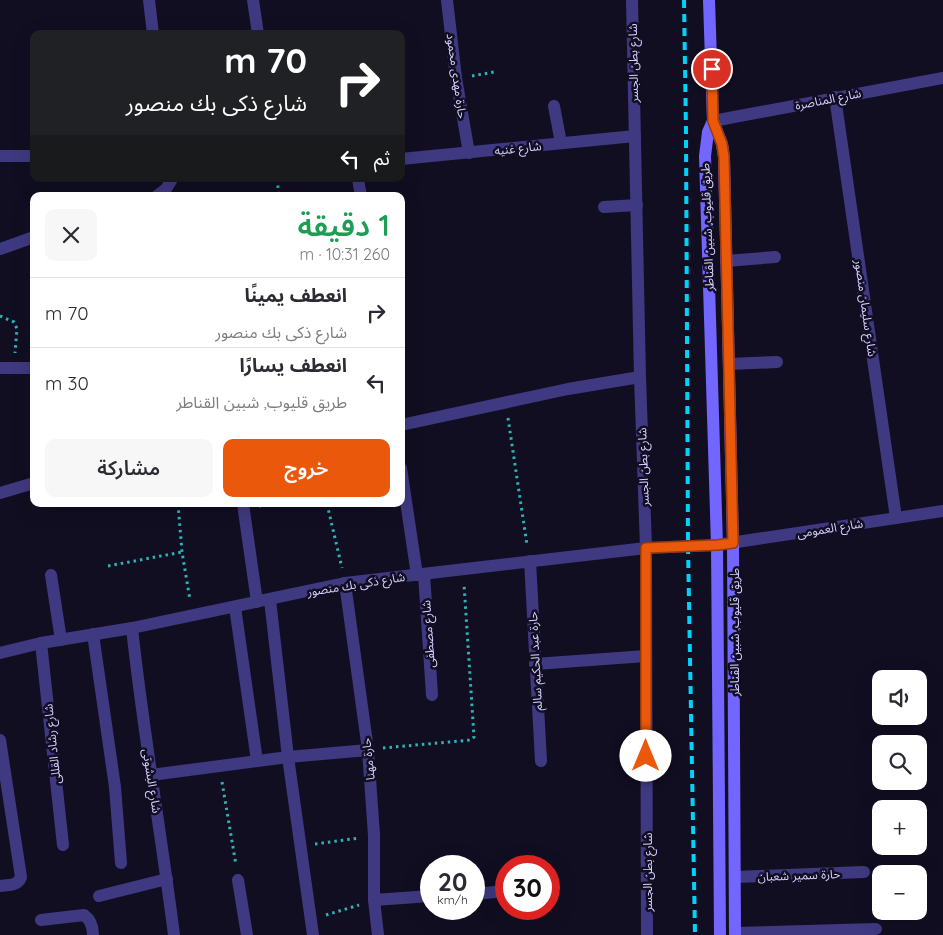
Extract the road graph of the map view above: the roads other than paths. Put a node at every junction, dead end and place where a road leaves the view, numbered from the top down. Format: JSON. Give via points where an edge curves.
{"nodes":[{"id":1,"x":149,"y":0,"type":"edge"},
{"id":2,"x":253,"y":0,"type":"edge"},
{"id":3,"x":447,"y":0,"type":"edge"},
{"id":4,"x":632,"y":0,"type":"edge"},
{"id":5,"x":710,"y":0,"type":"edge"},
{"id":6,"x":153,"y":30,"type":"edge"},
{"id":7,"x":257,"y":30,"type":"edge"},
{"id":8,"x":943,"y":78,"type":"edge"},
{"id":9,"x":835,"y":97,"type":"junction"},
{"id":10,"x":554,"y":106,"type":"dead end"},
{"id":11,"x":713,"y":121,"type":"junction"},
{"id":12,"x":635,"y":136,"type":"junction"},
{"id":13,"x":561,"y":144,"type":"junction"},
{"id":14,"x":469,"y":152,"type":"junction"},
{"id":15,"x":0,"y":156,"type":"edge"},
{"id":16,"x":30,"y":156,"type":"edge"},
{"id":17,"x":405,"y":160,"type":"edge"},
{"id":18,"x":170,"y":182,"type":"edge"},
{"id":19,"x":162,"y":192,"type":"edge"},
{"id":20,"x":637,"y":205,"type":"junction"},
{"id":21,"x":604,"y":207,"type":"dead end"},
{"id":22,"x":30,"y":238,"type":"edge"},
{"id":23,"x":0,"y":249,"type":"edge"},
{"id":24,"x":775,"y":257,"type":"dead end"},
{"id":25,"x":726,"y":261,"type":"junction"},
{"id":26,"x":777,"y":362,"type":"dead end"},
{"id":27,"x":729,"y":364,"type":"junction"},
{"id":28,"x":6,"y":368,"type":"edge"},
{"id":29,"x":30,"y":368,"type":"edge"},
{"id":30,"x":640,"y":377,"type":"junction"},
{"id":31,"x":405,"y":424,"type":"edge"},
{"id":32,"x":30,"y":484,"type":"edge"},
{"id":33,"x":405,"y":490,"type":"edge"},
{"id":34,"x":0,"y":493,"type":"edge"},
{"id":35,"x":243,"y":507,"type":"edge"},
{"id":36,"x":943,"y":511,"type":"edge"},
{"id":37,"x":896,"y":518,"type":"junction"},
{"id":38,"x":733,"y":543,"type":"junction"},
{"id":39,"x":717,"y":545,"type":"junction"},
{"id":40,"x":646,"y":548,"type":"junction"},
{"id":41,"x":530,"y":560,"type":"junction"},
{"id":42,"x":420,"y":574,"type":"junction"},
{"id":43,"x":51,"y":575,"type":"dead end"},
{"id":44,"x":345,"y":583,"type":"junction"},
{"id":45,"x":270,"y":600,"type":"junction"},
{"id":46,"x":257,"y":602,"type":"junction"},
{"id":47,"x":235,"y":607,"type":"junction"},
{"id":48,"x":132,"y":628,"type":"junction"},
{"id":49,"x":93,"y":634,"type":"junction"},
{"id":50,"x":61,"y":640,"type":"junction"},
{"id":51,"x":41,"y":643,"type":"junction"},
{"id":52,"x":0,"y":653,"type":"edge"},
{"id":53,"x":646,"y":656,"type":"junction"},
{"id":54,"x":536,"y":664,"type":"junction"},
{"id":55,"x":432,"y":695,"type":"dead end"},
{"id":56,"x":0,"y":740,"type":"edge"},
{"id":57,"x":368,"y":750,"type":"junction"},
{"id":58,"x":288,"y":757,"type":"junction"},
{"id":59,"x":257,"y":761,"type":"junction"},
{"id":60,"x":541,"y":761,"type":"dead end"},
{"id":61,"x":151,"y":775,"type":"junction"},
{"id":62,"x":3,"y":779,"type":"edge"},
{"id":63,"x":63,"y":845,"type":"dead end"},
{"id":64,"x":121,"y":863,"type":"dead end"},
{"id":65,"x":864,"y":872,"type":"dead end"},
{"id":66,"x":735,"y":877,"type":"junction"},
{"id":67,"x":167,"y":879,"type":"junction"},
{"id":68,"x":238,"y":880,"type":"road end"},
{"id":69,"x":0,"y":886,"type":"edge"},
{"id":70,"x":99,"y":896,"type":"dead end"},
{"id":71,"x":420,"y":897,"type":"edge"},
{"id":72,"x":374,"y":900,"type":"junction"},
{"id":73,"x":41,"y":920,"type":"dead end"},
{"id":74,"x":876,"y":929,"type":"dead end"},
{"id":75,"x":735,"y":934,"type":"edge"},
{"id":76,"x":92,"y":935,"type":"edge"},
{"id":77,"x":174,"y":935,"type":"edge"},
{"id":78,"x":247,"y":935,"type":"edge"},
{"id":79,"x":313,"y":935,"type":"edge"},
{"id":80,"x":378,"y":935,"type":"edge"},
{"id":81,"x":648,"y":935,"type":"edge"},
{"id":82,"x":720,"y":935,"type":"edge"}],
"edges":[{"from":1,"to":6,"type":"street"},
{"from":2,"to":7,"type":"street"},
{"from":3,"to":14,"type":"street","name":"حارة مهدى محمود"},
{"from":4,"to":12,"type":"street","name":"شارع بطن الجسر"},
{"from":5,"to":11,"type":"main road","name":"طريق قليوب, شبين القناطر"},
{"from":8,"to":9,"type":"street","name":"شارع المناصرة"},
{"from":9,"to":11,"type":"street","name":"شارع المناصرة"},
{"from":9,"to":37,"type":"street","name":"شارع سليمان منصور"},
{"from":10,"to":13,"type":"street"},
{"from":11,"to":25,"type":"main road","name":"طريق قليوب, شبين القناطر","via":[[724,157]]},
{"from":11,"to":39,"type":"main road","name":"طريق قليوب, شبين القناطر","via":[[705,156]]},
{"from":12,"to":13,"type":"street","name":"شارع غنيه"},
{"from":12,"to":20,"type":"street","name":"شارع بطن الجسر"},
{"from":13,"to":14,"type":"street","name":"شارع غنيه"},
{"from":14,"to":17,"type":"street","name":"شارع غنيه"},
{"from":15,"to":16,"type":"street"},
{"from":18,"to":19,"type":"street"},
{"from":20,"to":21,"type":"street"},
{"from":20,"to":30,"type":"street","name":"شارع بطن الجسر"},
{"from":22,"to":23,"type":"street"},
{"from":24,"to":25,"type":"street"},
{"from":25,"to":27,"type":"main road","name":"طريق قليوب, شبين القناطر"},
{"from":26,"to":27,"type":"street"},
{"from":27,"to":38,"type":"main road","name":"طريق قليوب, شبين القناطر"},
{"from":28,"to":29,"type":"street"},
{"from":30,"to":31,"type":"street","via":[[568,388]]},
{"from":30,"to":40,"type":"street","name":"شارع بطن الجسر"},
{"from":32,"to":34,"type":"street"},
{"from":33,"to":42,"type":"street","name":"شارع مصطفى"},
{"from":35,"to":46,"type":"street"},
{"from":36,"to":37,"type":"street","name":"شارع العمومى"},
{"from":37,"to":38,"type":"street","name":"شارع العمومى"},
{"from":38,"to":39,"type":"street","name":"شارع العمومى"},
{"from":38,"to":66,"type":"main road","name":"طريق قليوب, شبين القناطر"},
{"from":39,"to":40,"type":"street","name":"شارع ذكى بك منصور"},
{"from":39,"to":82,"type":"main road","name":"طريق قليوب, شبين القناطر"},
{"from":40,"to":41,"type":"street","name":"شارع ذكى بك منصور"},
{"from":40,"to":53,"type":"street","name":"شارع بطن الجسر"},
{"from":41,"to":42,"type":"street","name":"شارع ذكى بك منصور"},
{"from":41,"to":54,"type":"street","name":"حارة عبد الحكيم سالم"},
{"from":42,"to":44,"type":"street","name":"شارع ذكى بك منصور"},
{"from":42,"to":55,"type":"street","name":"شارع مصطفى"},
{"from":43,"to":50,"type":"street"},
{"from":44,"to":45,"type":"street","name":"شارع ذكى بك منصور"},
{"from":44,"to":57,"type":"street","name":"حارة مهنا"},
{"from":45,"to":46,"type":"street","name":"شارع ذكى بك منصور"},
{"from":45,"to":58,"type":"street"},
{"from":46,"to":47,"type":"street","name":"شارع ذكى بك منصور"},
{"from":47,"to":48,"type":"street","name":"شارع ذكى بك منصور"},
{"from":47,"to":59,"type":"street"},
{"from":48,"to":49,"type":"street","name":"شارع ذكى بك منصور"},
{"from":48,"to":61,"type":"street","name":"شارع البشوتى"},
{"from":49,"to":50,"type":"street","name":"شارع ذكى بك منصور"},
{"from":49,"to":64,"type":"street","via":[[115,787]]},
{"from":50,"to":51,"type":"street","name":"شارع ذكى بك منصور"},
{"from":51,"to":52,"type":"street","name":"شارع ذكى بك منصور"},
{"from":51,"to":63,"type":"street","name":"شارع رشاد القللى"},
{"from":53,"to":54,"type":"street"},
{"from":53,"to":81,"type":"street","name":"شارع بطن الجسر"},
{"from":54,"to":60,"type":"street","name":"حارة عبد الحكيم سالم"},
{"from":56,"to":62,"type":"street"},
{"from":57,"to":58,"type":"street"},
{"from":57,"to":72,"type":"street","name":"حارة مهنا","via":[[374,835]]},
{"from":58,"to":59,"type":"street"},
{"from":58,"to":79,"type":"street"},
{"from":59,"to":61,"type":"street"},
{"from":61,"to":67,"type":"street","name":"شارع البشوتى"},
{"from":62,"to":69,"type":"street","via":[[20,876],[14,885]]},
{"from":65,"to":66,"type":"street","name":"حارة سمير شعبان"},
{"from":66,"to":75,"type":"main road","name":"طريق قليوب, شبين القناطر"},
{"from":67,"to":70,"type":"street"},
{"from":67,"to":77,"type":"street","name":"شارع البشوتى"},
{"from":68,"to":78,"type":"street"},
{"from":71,"to":72,"type":"street"},
{"from":72,"to":80,"type":"street","name":"حارة مهنا"},
{"from":73,"to":76,"type":"street","via":[[84,915],[91,923]]},
{"from":74,"to":75,"type":"street"}]}
